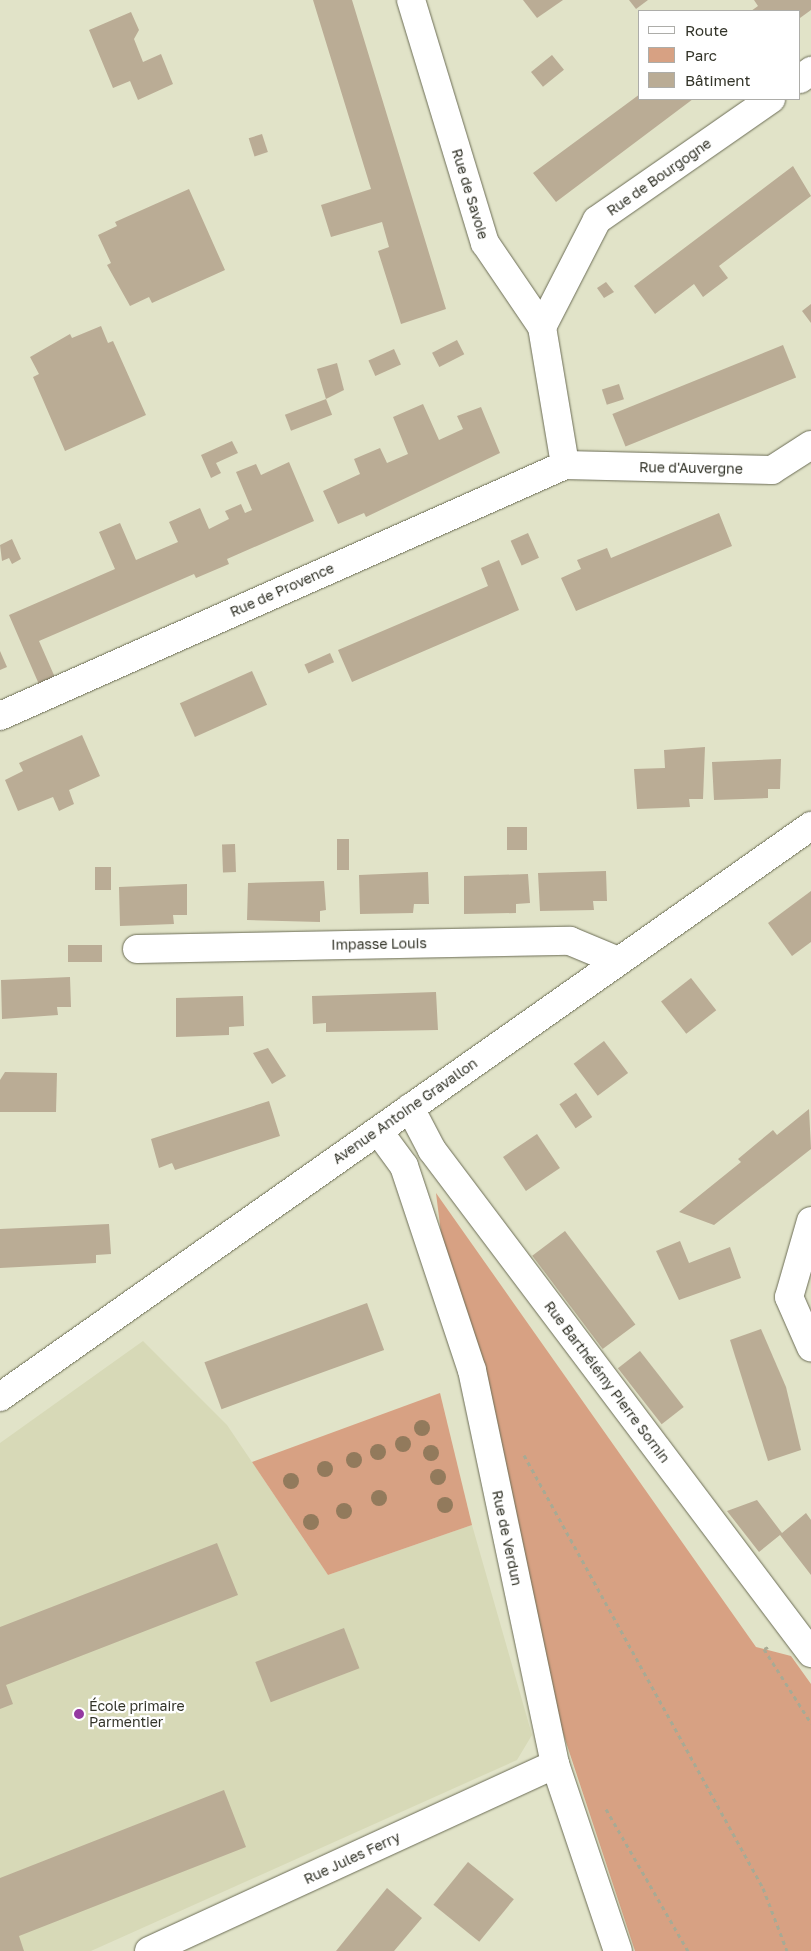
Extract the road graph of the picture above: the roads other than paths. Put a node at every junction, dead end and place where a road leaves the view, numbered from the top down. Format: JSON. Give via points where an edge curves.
{"nodes":[{"id":1,"x":411,"y":0,"type":"edge"},
{"id":2,"x":770,"y":100,"type":"edge"},
{"id":3,"x":542,"y":327,"type":"junction"},
{"id":4,"x":811,"y":445,"type":"edge"},
{"id":5,"x":565,"y":465,"type":"junction"},
{"id":6,"x":0,"y":716,"type":"edge"},
{"id":7,"x":811,"y":826,"type":"edge"},
{"id":8,"x":137,"y":949,"type":"dead end"},
{"id":9,"x":618,"y":960,"type":"junction"},
{"id":10,"x":410,"y":1108,"type":"junction"},
{"id":11,"x":379,"y":1132,"type":"junction"},
{"id":12,"x":811,"y":1221,"type":"edge"},
{"id":13,"x":811,"y":1347,"type":"edge"},
{"id":14,"x":0,"y":1397,"type":"edge"},
{"id":15,"x":803,"y":1627,"type":"edge"},
{"id":16,"x":811,"y":1653,"type":"edge"},
{"id":17,"x":556,"y":1764,"type":"junction"},
{"id":18,"x":149,"y":1951,"type":"edge"},
{"id":19,"x":618,"y":1951,"type":"edge"}],
"edges":[{"from":1,"to":3,"type":"street","name":"Rue de Savoie","via":[[485,244]]},
{"from":2,"to":3,"type":"street","name":"Rue de Bourgogne","via":[[597,220]]},
{"from":3,"to":5,"type":"street","name":"Rue de Savoie"},
{"from":4,"to":5,"type":"street","name":"Rue d'Auvergne","via":[[772,470]]},
{"from":5,"to":6,"type":"street","name":"Rue de Provence"},
{"from":7,"to":9,"type":"street","name":"Avenue Antoine Gravallon"},
{"from":8,"to":9,"type":"street","name":"Impasse Louis","via":[[570,941]]},
{"from":9,"to":10,"type":"street","name":"Avenue Antoine Gravallon"},
{"from":10,"to":11,"type":"street","name":"Avenue Antoine Gravallon"},
{"from":10,"to":15,"type":"street","name":"Rue Barthélémy Pierre Sornin","via":[[432,1150]]},
{"from":11,"to":14,"type":"street","name":"Avenue Antoine Gravallon","via":[[211,1245]]},
{"from":11,"to":17,"type":"street","name":"Rue de Verdun","via":[[404,1166],[472,1370]]},
{"from":12,"to":13,"type":"street","via":[[789,1297]]},
{"from":15,"to":16,"type":"street","name":"Rue Barthélémy Pierre Sornin"},
{"from":17,"to":18,"type":"street","name":"Rue Jules Ferry"},
{"from":17,"to":19,"type":"street","name":"Rue de Verdun"}]}
